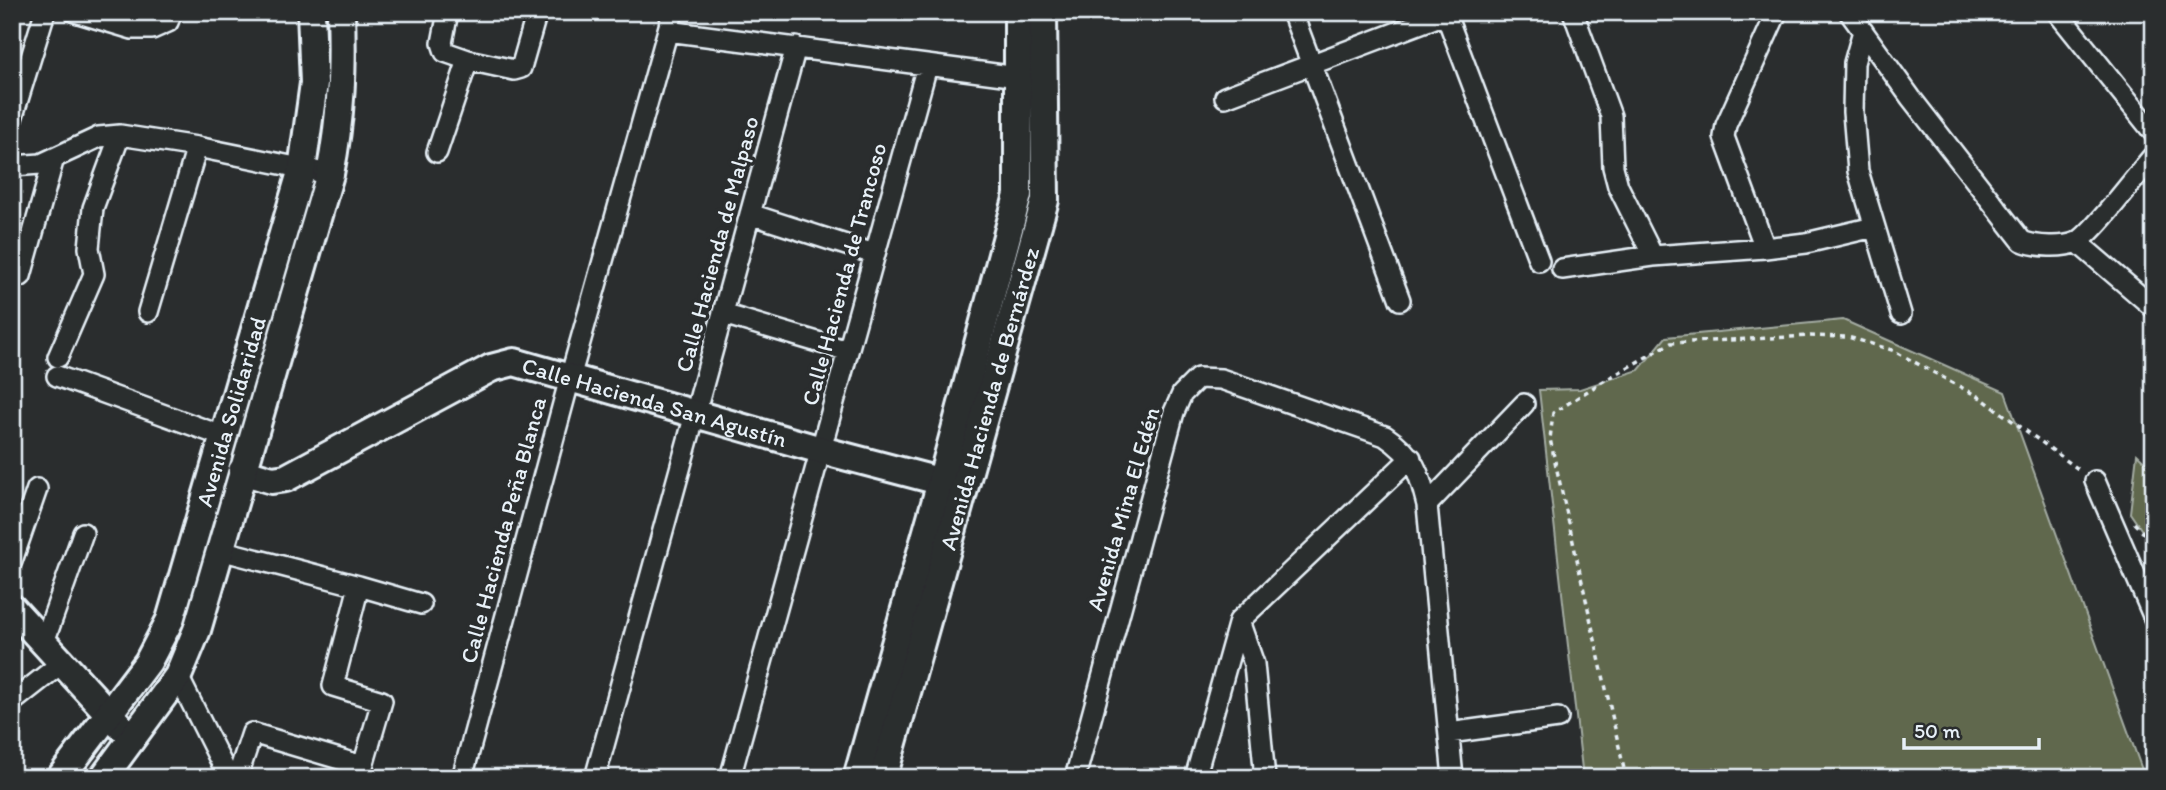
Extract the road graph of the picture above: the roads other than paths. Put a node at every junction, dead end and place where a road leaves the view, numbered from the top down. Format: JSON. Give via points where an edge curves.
{"nodes":[{"id":1,"x":45,"y":12,"type":"edge"},
{"id":2,"x":75,"y":12,"type":"edge"},
{"id":3,"x":172,"y":12,"type":"edge"},
{"id":4,"x":311,"y":12,"type":"edge"},
{"id":5,"x":341,"y":12,"type":"edge"},
{"id":6,"x":448,"y":12,"type":"edge"},
{"id":7,"x":537,"y":12,"type":"edge"},
{"id":8,"x":1018,"y":12,"type":"edge"},
{"id":9,"x":1043,"y":12,"type":"edge"},
{"id":10,"x":1292,"y":12,"type":"edge"},
{"id":11,"x":1573,"y":12,"type":"edge"},
{"id":12,"x":1849,"y":12,"type":"edge"},
{"id":13,"x":2057,"y":12,"type":"edge"},
{"id":14,"x":1445,"y":13,"type":"edge"},
{"id":15,"x":1770,"y":14,"type":"edge"},
{"id":16,"x":671,"y":22,"type":"edge"},
{"id":17,"x":1863,"y":31,"type":"junction"},
{"id":18,"x":796,"y":47,"type":"junction"},
{"id":19,"x":468,"y":60,"type":"junction"},
{"id":20,"x":1312,"y":64,"type":"junction"},
{"id":21,"x":927,"y":66,"type":"junction"},
{"id":22,"x":1018,"y":77,"type":"junction"},
{"id":23,"x":1225,"y":97,"type":"dead end"},
{"id":24,"x":12,"y":119,"type":"edge"},
{"id":25,"x":2154,"y":133,"type":"edge"},
{"id":26,"x":120,"y":135,"type":"junction"},
{"id":27,"x":197,"y":147,"type":"junction"},
{"id":28,"x":438,"y":152,"type":"dead end"},
{"id":29,"x":2154,"y":155,"type":"edge"},
{"id":30,"x":54,"y":158,"type":"junction"},
{"id":31,"x":12,"y":166,"type":"edge"},
{"id":32,"x":302,"y":169,"type":"junction"},
{"id":33,"x":330,"y":174,"type":"junction"},
{"id":34,"x":750,"y":214,"type":"junction"},
{"id":35,"x":1874,"y":227,"type":"junction"},
{"id":36,"x":2077,"y":242,"type":"junction"},
{"id":37,"x":1765,"y":248,"type":"junction"},
{"id":38,"x":874,"y":254,"type":"junction"},
{"id":39,"x":1653,"y":256,"type":"junction"},
{"id":40,"x":1539,"y":261,"type":"dead end"},
{"id":41,"x":1562,"y":268,"type":"dead end"},
{"id":42,"x":21,"y":276,"type":"dead end"},
{"id":43,"x":1399,"y":300,"type":"dead end"},
{"id":44,"x":2154,"y":308,"type":"edge"},
{"id":45,"x":148,"y":312,"type":"dead end"},
{"id":46,"x":723,"y":314,"type":"junction"},
{"id":47,"x":1901,"y":314,"type":"dead end"},
{"id":48,"x":848,"y":351,"type":"junction"},
{"id":49,"x":570,"y":377,"type":"junction"},
{"id":50,"x":1524,"y":404,"type":"dead end"},
{"id":51,"x":695,"y":414,"type":"junction"},
{"id":52,"x":225,"y":437,"type":"junction"},
{"id":53,"x":821,"y":450,"type":"junction"},
{"id":54,"x":1415,"y":465,"type":"junction"},
{"id":55,"x":242,"y":471,"type":"junction"},
{"id":56,"x":2095,"y":481,"type":"road end"},
{"id":57,"x":954,"y":485,"type":"junction"},
{"id":58,"x":37,"y":489,"type":"dead end"},
{"id":59,"x":1427,"y":505,"type":"junction"},
{"id":60,"x":83,"y":533,"type":"dead end"},
{"id":61,"x":220,"y":550,"type":"junction"},
{"id":62,"x":12,"y":561,"type":"edge"},
{"id":63,"x":359,"y":586,"type":"junction"},
{"id":64,"x":421,"y":604,"type":"dead end"},
{"id":65,"x":12,"y":608,"type":"edge"},
{"id":66,"x":2154,"y":618,"type":"edge"},
{"id":67,"x":1239,"y":621,"type":"junction"},
{"id":68,"x":44,"y":642,"type":"junction"},
{"id":69,"x":63,"y":662,"type":"junction"},
{"id":70,"x":178,"y":676,"type":"junction"},
{"id":71,"x":12,"y":702,"type":"edge"},
{"id":72,"x":110,"y":713,"type":"junction"},
{"id":73,"x":1558,"y":718,"type":"dead end"},
{"id":74,"x":1449,"y":733,"type":"junction"},
{"id":75,"x":132,"y":741,"type":"junction"},
{"id":76,"x":60,"y":778,"type":"edge"},
{"id":77,"x":103,"y":778,"type":"edge"},
{"id":78,"x":229,"y":778,"type":"edge"},
{"id":79,"x":237,"y":778,"type":"edge"},
{"id":80,"x":461,"y":778,"type":"edge"},
{"id":81,"x":595,"y":778,"type":"edge"},
{"id":82,"x":730,"y":778,"type":"edge"},
{"id":83,"x":857,"y":778,"type":"edge"},
{"id":84,"x":883,"y":778,"type":"edge"},
{"id":85,"x":1075,"y":778,"type":"edge"},
{"id":86,"x":1195,"y":778,"type":"edge"},
{"id":87,"x":1265,"y":778,"type":"edge"},
{"id":88,"x":1453,"y":778,"type":"edge"}],
"edges":[{"from":1,"to":24,"type":"street"},
{"from":2,"to":3,"type":"street","via":[[132,29],[152,29],[168,22]]},
{"from":4,"to":32,"type":"street","name":"Avenida Solidaridad","via":[[314,83]]},
{"from":5,"to":33,"type":"street","name":"Avenida Solidaridad","via":[[343,79]]},
{"from":6,"to":19,"type":"street","via":[[442,44],[445,52]]},
{"from":7,"to":19,"type":"street","via":[[521,68]]},
{"from":8,"to":22,"type":"street","name":"Avenida Hacienda de Bernárdez"},
{"from":9,"to":57,"type":"street","name":"Avenida Hacienda de Bernárdez","via":[[1045,200]]},
{"from":10,"to":20,"type":"street"},
{"from":11,"to":39,"type":"street","via":[[1611,116],[1618,186]]},
{"from":12,"to":17,"type":"street"},
{"from":13,"to":25,"type":"street"},
{"from":14,"to":20,"type":"street"},
{"from":14,"to":40,"type":"street"},
{"from":15,"to":37,"type":"street","via":[[1724,137]]},
{"from":16,"to":18,"type":"street"},
{"from":16,"to":49,"type":"street","name":"Calle Hacienda Peña Blanca"},
{"from":17,"to":35,"type":"street","via":[[1854,63],[1853,112],[1857,171]]},
{"from":17,"to":36,"type":"street","via":[[2022,241],[2032,246]]},
{"from":18,"to":21,"type":"street"},
{"from":18,"to":34,"type":"street","name":"Calle Hacienda de Malpaso"},
{"from":19,"to":28,"type":"street"},
{"from":20,"to":23,"type":"street"},
{"from":20,"to":43,"type":"street"},
{"from":21,"to":22,"type":"street"},
{"from":21,"to":38,"type":"street","name":"Calle Hacienda de Trancoso"},
{"from":22,"to":57,"type":"street","name":"Avenida Hacienda de Bernárdez","via":[[1018,195]]},
{"from":26,"to":27,"type":"street"},
{"from":26,"to":30,"type":"street","via":[[99,137]]},
{"from":26,"to":52,"type":"street","via":[[93,208],[89,247],[94,274],[58,367]]},
{"from":27,"to":32,"type":"street"},
{"from":27,"to":45,"type":"street"},
{"from":29,"to":36,"type":"street"},
{"from":30,"to":31,"type":"street"},
{"from":30,"to":42,"type":"street"},
{"from":32,"to":33,"type":"street"},
{"from":32,"to":52,"type":"street","name":"Avenida Solidaridad"},
{"from":33,"to":55,"type":"street","name":"Avenida Solidaridad"},
{"from":34,"to":38,"type":"street"},
{"from":34,"to":46,"type":"street","name":"Calle Hacienda de Malpaso"},
{"from":35,"to":37,"type":"street"},
{"from":35,"to":47,"type":"street"},
{"from":36,"to":44,"type":"street"},
{"from":37,"to":39,"type":"street"},
{"from":38,"to":48,"type":"street","name":"Calle Hacienda de Trancoso"},
{"from":39,"to":41,"type":"street"},
{"from":46,"to":48,"type":"street"},
{"from":46,"to":51,"type":"street","name":"Calle Hacienda de Malpaso"},
{"from":48,"to":53,"type":"street","name":"Calle Hacienda de Trancoso"},
{"from":49,"to":51,"type":"street","name":"Calle Hacienda San Agustín"},
{"from":49,"to":55,"type":"street","name":"Calle Hacienda San Agustín","via":[[514,362],[491,368],[286,478],[272,480]]},
{"from":49,"to":80,"type":"street","name":"Calle Hacienda Peña Blanca"},
{"from":50,"to":59,"type":"street"},
{"from":51,"to":53,"type":"street","name":"Calle Hacienda San Agustín"},
{"from":51,"to":81,"type":"street","name":"Calle Hacienda de Malpaso"},
{"from":52,"to":72,"type":"street","name":"Avenida Solidaridad","via":[[170,620],[148,662]]},
{"from":53,"to":57,"type":"street","name":"Calle Hacienda San Agustín"},
{"from":53,"to":82,"type":"street","name":"Calle Hacienda de Trancoso"},
{"from":54,"to":59,"type":"street"},
{"from":54,"to":67,"type":"street"},
{"from":54,"to":85,"type":"street","name":"Avenida Mina El Edén","via":[[1385,436],[1221,379],[1198,378],[1182,394],[1174,412]]},
{"from":55,"to":61,"type":"street","name":"Avenida Solidaridad"},
{"from":56,"to":66,"type":"street"},
{"from":57,"to":83,"type":"street","name":"Avenida Hacienda de Bernárdez"},
{"from":57,"to":84,"type":"street","name":"Avenida Hacienda de Bernárdez"},
{"from":58,"to":62,"type":"street"},
{"from":59,"to":74,"type":"street"},
{"from":60,"to":68,"type":"street"},
{"from":61,"to":63,"type":"street"},
{"from":61,"to":70,"type":"street","name":"Avenida Solidaridad","via":[[197,631]]},
{"from":63,"to":64,"type":"street"},
{"from":63,"to":79,"type":"street","via":[[333,686],[382,701],[363,766],[252,733]]},
{"from":65,"to":68,"type":"street"},
{"from":67,"to":86,"type":"street"},
{"from":67,"to":87,"type":"street","via":[[1254,664]]},
{"from":68,"to":69,"type":"street"},
{"from":69,"to":71,"type":"street"},
{"from":69,"to":72,"type":"street"},
{"from":70,"to":75,"type":"street","name":"Avenida Solidaridad"},
{"from":70,"to":78,"type":"street"},
{"from":72,"to":75,"type":"street"},
{"from":72,"to":76,"type":"street","name":"Avenida Solidaridad"},
{"from":73,"to":74,"type":"street"},
{"from":74,"to":88,"type":"street"},
{"from":75,"to":77,"type":"street","name":"Avenida Solidaridad"}]}
